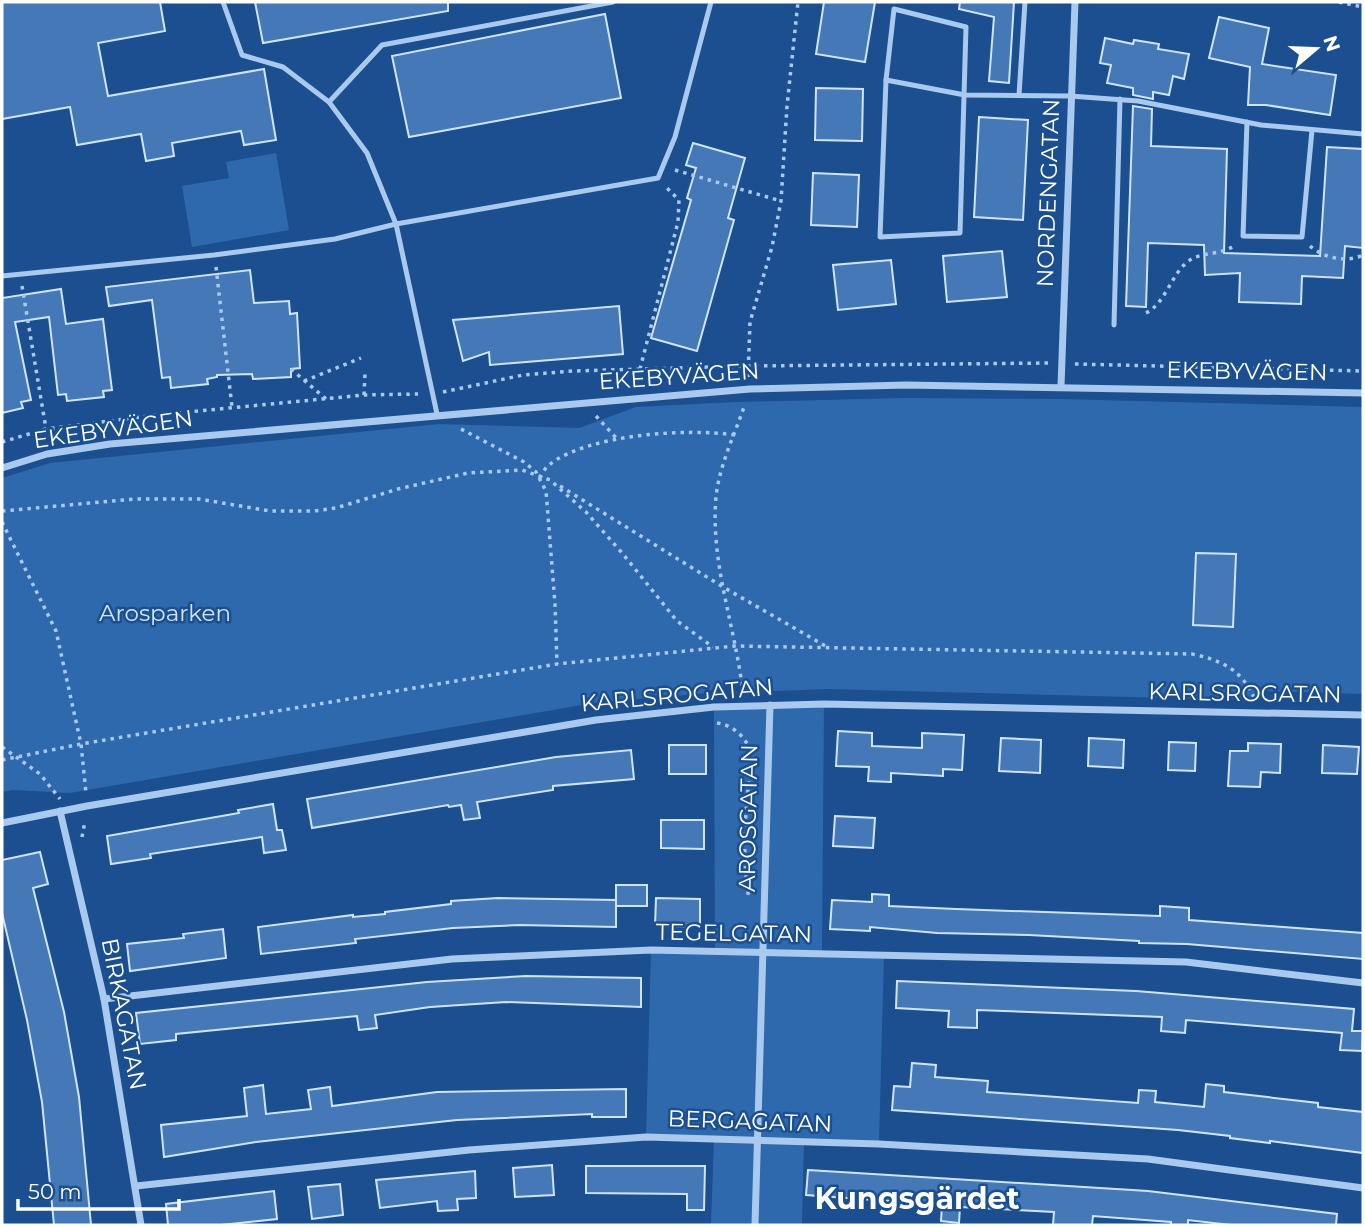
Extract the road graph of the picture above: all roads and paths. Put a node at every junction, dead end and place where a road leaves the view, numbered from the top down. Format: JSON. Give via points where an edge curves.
{"nodes":[{"id":1,"x":223,"y":2,"type":"edge"},
{"id":2,"x":613,"y":2,"type":"edge"},
{"id":3,"x":711,"y":2,"type":"edge"},
{"id":4,"x":798,"y":2,"type":"edge"},
{"id":5,"x":1025,"y":2,"type":"edge"},
{"id":6,"x":1075,"y":2,"type":"edge"},
{"id":7,"x":1339,"y":2,"type":"edge"},
{"id":8,"x":1363,"y":7,"type":"edge"},
{"id":9,"x":887,"y":80,"type":"junction"},
{"id":10,"x":965,"y":95,"type":"junction"},
{"id":11,"x":1019,"y":95,"type":"junction"},
{"id":12,"x":1070,"y":96,"type":"junction"},
{"id":13,"x":1120,"y":99,"type":"junction"},
{"id":14,"x":329,"y":102,"type":"junction"},
{"id":15,"x":1247,"y":122,"type":"junction"},
{"id":16,"x":1312,"y":130,"type":"junction"},
{"id":17,"x":1363,"y":134,"type":"edge"},
{"id":18,"x":663,"y":167,"type":"junction"},
{"id":19,"x":658,"y":178,"type":"junction"},
{"id":20,"x":781,"y":201,"type":"junction"},
{"id":21,"x":396,"y":224,"type":"junction"},
{"id":22,"x":1243,"y":236,"type":"junction"},
{"id":23,"x":1301,"y":237,"type":"junction"},
{"id":24,"x":214,"y":255,"type":"junction"},
{"id":25,"x":1363,"y":255,"type":"edge"},
{"id":26,"x":20,"y":274,"type":"junction"},
{"id":27,"x":2,"y":276,"type":"edge"},
{"id":28,"x":1146,"y":313,"type":"dead end"},
{"id":29,"x":1114,"y":325,"type":"dead end"},
{"id":30,"x":361,"y":358,"type":"dead end"},
{"id":31,"x":291,"y":369,"type":"dead end"},
{"id":32,"x":640,"y":369,"type":"dead end"},
{"id":33,"x":365,"y":374,"type":"dead end"},
{"id":34,"x":304,"y":381,"type":"junction"},
{"id":35,"x":1061,"y":386,"type":"junction"},
{"id":36,"x":750,"y":389,"type":"junction"},
{"id":37,"x":1363,"y":393,"type":"edge"},
{"id":38,"x":363,"y":396,"type":"dead end"},
{"id":39,"x":326,"y":399,"type":"dead end"},
{"id":40,"x":232,"y":407,"type":"dead end"},
{"id":41,"x":437,"y":414,"type":"junction"},
{"id":42,"x":595,"y":414,"type":"dead end"},
{"id":43,"x":46,"y":429,"type":"dead end"},
{"id":44,"x":734,"y":435,"type":"junction"},
{"id":45,"x":618,"y":440,"type":"junction"},
{"id":46,"x":2,"y":468,"type":"edge"},
{"id":47,"x":540,"y":478,"type":"junction"},
{"id":48,"x":550,"y":480,"type":"junction"},
{"id":49,"x":2,"y":511,"type":"edge"},
{"id":50,"x":2,"y":522,"type":"edge"},
{"id":51,"x":723,"y":587,"type":"junction"},
{"id":52,"x":735,"y":646,"type":"junction"},
{"id":53,"x":714,"y":648,"type":"junction"},
{"id":54,"x":828,"y":648,"type":"junction"},
{"id":55,"x":557,"y":664,"type":"junction"},
{"id":56,"x":770,"y":705,"type":"junction"},
{"id":57,"x":744,"y":706,"type":"junction"},
{"id":58,"x":1260,"y":713,"type":"junction"},
{"id":59,"x":1363,"y":715,"type":"edge"},
{"id":60,"x":708,"y":723,"type":"dead end"},
{"id":61,"x":81,"y":744,"type":"junction"},
{"id":62,"x":2,"y":747,"type":"edge"},
{"id":63,"x":16,"y":757,"type":"junction"},
{"id":64,"x":2,"y":760,"type":"edge"},
{"id":65,"x":87,"y":806,"type":"junction"},
{"id":66,"x":64,"y":810,"type":"junction"},
{"id":67,"x":91,"y":816,"type":"dead end"},
{"id":68,"x":2,"y":823,"type":"edge"},
{"id":69,"x":84,"y":847,"type":"dead end"},
{"id":70,"x":749,"y":903,"type":"dead end"},
{"id":71,"x":764,"y":953,"type":"junction"},
{"id":72,"x":1363,"y":983,"type":"edge"},
{"id":73,"x":104,"y":999,"type":"junction"},
{"id":74,"x":758,"y":1139,"type":"junction"},
{"id":75,"x":136,"y":1186,"type":"junction"},
{"id":76,"x":1363,"y":1188,"type":"edge"},
{"id":77,"x":141,"y":1225,"type":"edge"},
{"id":78,"x":755,"y":1225,"type":"edge"}],
"edges":[{"from":1,"to":14,"type":"lane","via":[[242,55],[283,67]]},
{"from":2,"to":14,"type":"lane","via":[[382,44]]},
{"from":3,"to":18,"type":"lane"},
{"from":4,"to":20,"type":"path"},
{"from":5,"to":11,"type":"lane"},
{"from":6,"to":12,"type":"street","name":"NORDENGATAN"},
{"from":7,"to":8,"type":"path"},
{"from":9,"to":10,"type":"lane"},
{"from":9,"to":10,"type":"lane","via":[[894,9],[966,27]]},
{"from":9,"to":10,"type":"lane","via":[[880,237],[960,233]]},
{"from":10,"to":11,"type":"lane"},
{"from":11,"to":12,"type":"lane"},
{"from":12,"to":13,"type":"lane"},
{"from":12,"to":35,"type":"street","name":"NORDENGATAN"},
{"from":13,"to":15,"type":"lane"},
{"from":13,"to":29,"type":"lane"},
{"from":14,"to":21,"type":"lane","via":[[367,153]]},
{"from":15,"to":16,"type":"lane"},
{"from":15,"to":22,"type":"lane"},
{"from":16,"to":17,"type":"lane"},
{"from":16,"to":23,"type":"lane"},
{"from":18,"to":19,"type":"lane"},
{"from":18,"to":20,"type":"path"},
{"from":19,"to":21,"type":"lane"},
{"from":19,"to":32,"type":"path","via":[[679,200],[678,222]]},
{"from":20,"to":36,"type":"path","via":[[750,323]]},
{"from":21,"to":24,"type":"lane","via":[[335,239]]},
{"from":21,"to":41,"type":"lane"},
{"from":22,"to":23,"type":"lane"},
{"from":22,"to":28,"type":"path","via":[[1222,253],[1195,256],[1184,264],[1155,309]]},
{"from":23,"to":25,"type":"path","via":[[1323,256]]},
{"from":24,"to":26,"type":"lane"},
{"from":24,"to":40,"type":"path"},
{"from":26,"to":27,"type":"lane"},
{"from":26,"to":43,"type":"path"},
{"from":30,"to":34,"type":"path"},
{"from":31,"to":34,"type":"path"},
{"from":33,"to":38,"type":"path"},
{"from":34,"to":39,"type":"path"},
{"from":35,"to":36,"type":"street","name":"EKEBYVÄGEN"},
{"from":35,"to":37,"type":"street","name":"EKEBYVÄGEN"},
{"from":36,"to":41,"type":"street","name":"EKEBYVÄGEN"},
{"from":36,"to":44,"type":"path"},
{"from":41,"to":46,"type":"street","name":"EKEBYVÄGEN","via":[[110,444],[47,454]]},
{"from":41,"to":47,"type":"path","via":[[524,462]]},
{"from":42,"to":45,"type":"path"},
{"from":44,"to":45,"type":"path","via":[[680,431]]},
{"from":44,"to":51,"type":"path","via":[[716,495],[715,546]]},
{"from":45,"to":47,"type":"path","via":[[579,449],[548,465]]},
{"from":47,"to":48,"type":"path"},
{"from":47,"to":49,"type":"path","via":[[522,470],[468,473],[314,511],[270,511],[188,499]]},
{"from":47,"to":55,"type":"path","via":[[546,491],[550,534]]},
{"from":48,"to":51,"type":"path"},
{"from":48,"to":53,"type":"path","via":[[586,512],[677,621]]},
{"from":50,"to":61,"type":"path","via":[[56,631]]},
{"from":51,"to":52,"type":"path"},
{"from":51,"to":54,"type":"path"},
{"from":52,"to":53,"type":"path"},
{"from":52,"to":54,"type":"path"},
{"from":52,"to":57,"type":"path"},
{"from":53,"to":55,"type":"path"},
{"from":54,"to":58,"type":"path","via":[[1192,654],[1219,660],[1250,686]]},
{"from":55,"to":61,"type":"path"},
{"from":56,"to":57,"type":"street","name":"KARLSROGATAN"},
{"from":56,"to":58,"type":"street","name":"KARLSROGATAN"},
{"from":56,"to":71,"type":"street","name":"AROSGATAN"},
{"from":57,"to":65,"type":"street","name":"KARLSROGATAN","via":[[596,720]]},
{"from":58,"to":59,"type":"street","name":"KARLSROGATAN"},
{"from":60,"to":70,"type":"path","via":[[733,727],[753,759],[744,870]]},
{"from":61,"to":63,"type":"path"},
{"from":61,"to":65,"type":"path"},
{"from":62,"to":63,"type":"path"},
{"from":63,"to":64,"type":"path"},
{"from":63,"to":66,"type":"path","via":[[40,774]]},
{"from":65,"to":66,"type":"street","name":"KARLSROGATAN"},
{"from":66,"to":68,"type":"street","name":"KARLSROGATAN"},
{"from":66,"to":73,"type":"street","name":"BIRKAGATAN"},
{"from":67,"to":69,"type":"path","via":[[85,820]]},
{"from":71,"to":72,"type":"street","name":"TEGELGATAN","via":[[1186,962]]},
{"from":71,"to":73,"type":"street","name":"TEGELGATAN","via":[[651,950],[452,959]]},
{"from":71,"to":74,"type":"street","name":"AROSGATAN"},
{"from":73,"to":75,"type":"street","name":"BIRKAGATAN"},
{"from":74,"to":75,"type":"street","name":"BERGAGATAN","via":[[646,1137],[483,1149]]},
{"from":74,"to":76,"type":"street","name":"BERGAGATAN","via":[[1148,1159]]},
{"from":74,"to":78,"type":"street","name":"AROSGATAN"},
{"from":75,"to":77,"type":"street","name":"BIRKAGATAN"}]}
